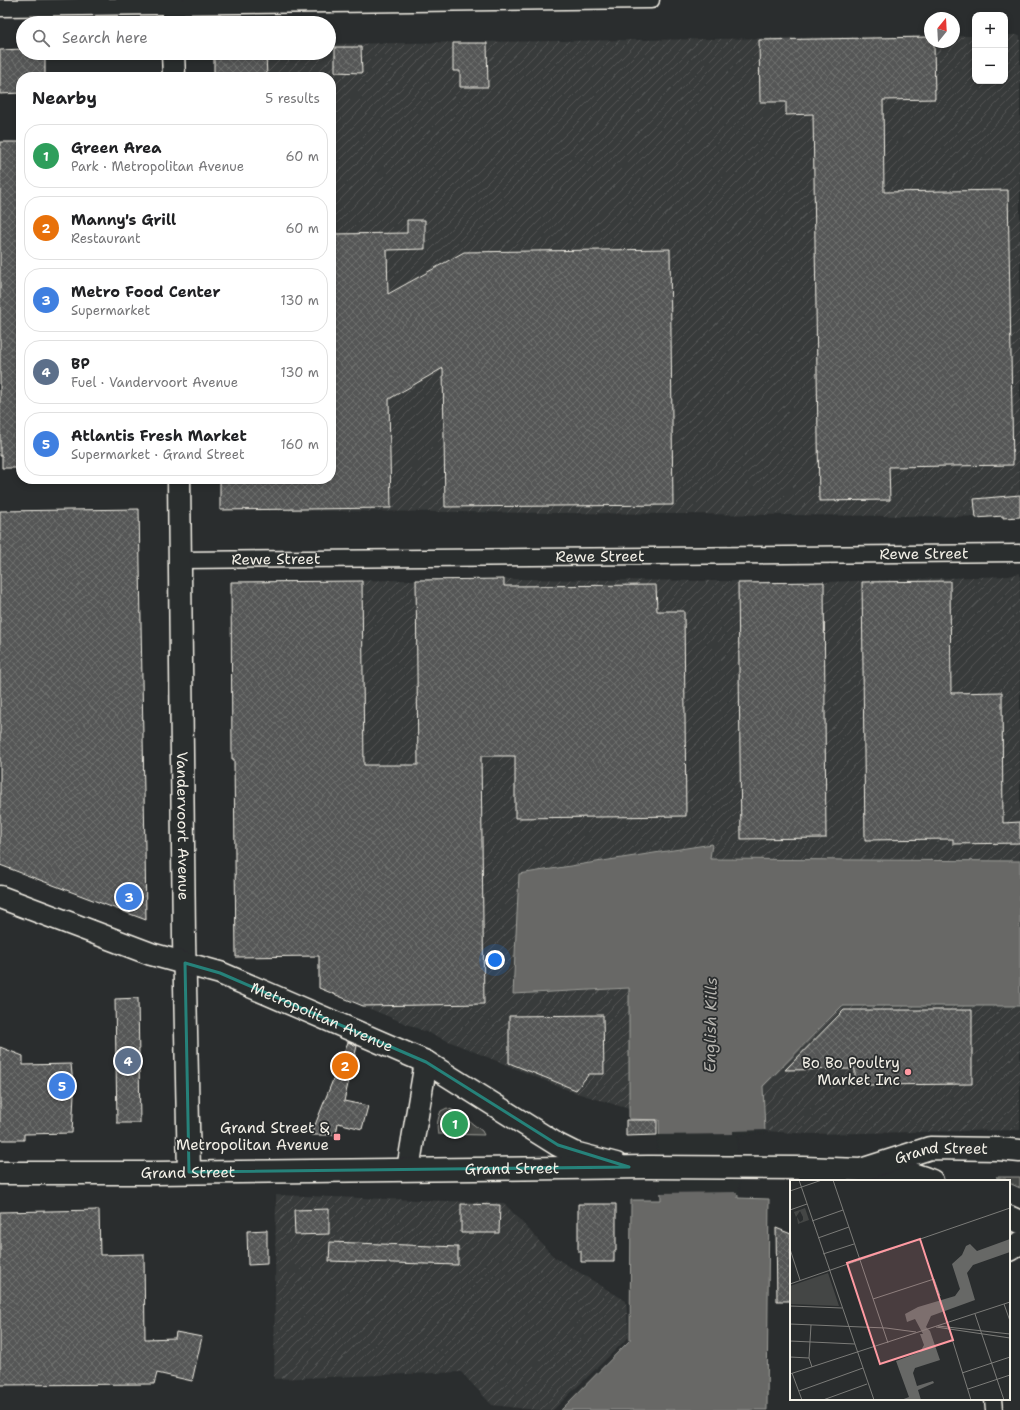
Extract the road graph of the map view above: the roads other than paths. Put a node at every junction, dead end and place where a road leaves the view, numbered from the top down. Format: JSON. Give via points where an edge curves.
{"nodes":[{"id":1,"x":651,"y":0,"type":"edge"},
{"id":2,"x":0,"y":8,"type":"edge"},
{"id":3,"x":173,"y":10,"type":"edge"},
{"id":4,"x":173,"y":60,"type":"edge"},
{"id":5,"x":174,"y":72,"type":"edge"},
{"id":6,"x":179,"y":484,"type":"edge"},
{"id":7,"x":1020,"y":553,"type":"edge"},
{"id":8,"x":180,"y":560,"type":"junction"},
{"id":9,"x":0,"y":897,"type":"edge"},
{"id":10,"x":186,"y":963,"type":"junction"},
{"id":11,"x":426,"y":1062,"type":"junction"},
{"id":12,"x":1020,"y":1151,"type":"edge"},
{"id":13,"x":629,"y":1167,"type":"junction"},
{"id":14,"x":408,"y":1170,"type":"junction"},
{"id":15,"x":189,"y":1172,"type":"junction"},
{"id":16,"x":0,"y":1173,"type":"edge"},
{"id":17,"x":868,"y":1175,"type":"edge"},
{"id":18,"x":930,"y":1180,"type":"edge"},
{"id":19,"x":1010,"y":1217,"type":"edge"},
{"id":20,"x":1020,"y":1222,"type":"edge"},
{"id":21,"x":1020,"y":1243,"type":"edge"},
{"id":22,"x":1010,"y":1249,"type":"edge"},
{"id":23,"x":1010,"y":1254,"type":"edge"},
{"id":24,"x":1020,"y":1259,"type":"edge"},
{"id":25,"x":993,"y":1400,"type":"edge"},
{"id":26,"x":994,"y":1410,"type":"edge"}],
"edges":[{"from":1,"to":3,"type":"street"},
{"from":2,"to":3,"type":"street"},
{"from":4,"to":5,"type":"main road"},
{"from":6,"to":8,"type":"main road","name":"Vandervoort Avenue"},
{"from":7,"to":8,"type":"street","name":"Rewe Street"},
{"from":8,"to":10,"type":"main road","name":"Vandervoort Avenue"},
{"from":9,"to":10,"type":"main road","name":"Metropolitan Avenue","via":[[151,954]]},
{"from":10,"to":11,"type":"main road","name":"Metropolitan Avenue","via":[[220,973]]},
{"from":10,"to":15,"type":"main road","name":"Vandervoort Avenue"},
{"from":11,"to":13,"type":"main road","name":"Metropolitan Avenue","via":[[558,1145],[574,1153]]},
{"from":11,"to":14,"type":"main road"},
{"from":12,"to":17,"type":"main road","name":"Grand Street","via":[[930,1148]]},
{"from":13,"to":14,"type":"main road","name":"Grand Street"},
{"from":13,"to":17,"type":"main road","name":"Grand Street","via":[[804,1168]]},
{"from":14,"to":15,"type":"main road","name":"Grand Street"},
{"from":15,"to":16,"type":"main road","name":"Grand Street"},
{"from":17,"to":18,"type":"main road","via":[[893,1170]]},
{"from":19,"to":20,"type":"main road"},
{"from":21,"to":22,"type":"main road"},
{"from":23,"to":24,"type":"main road"},
{"from":25,"to":26,"type":"street"}]}
